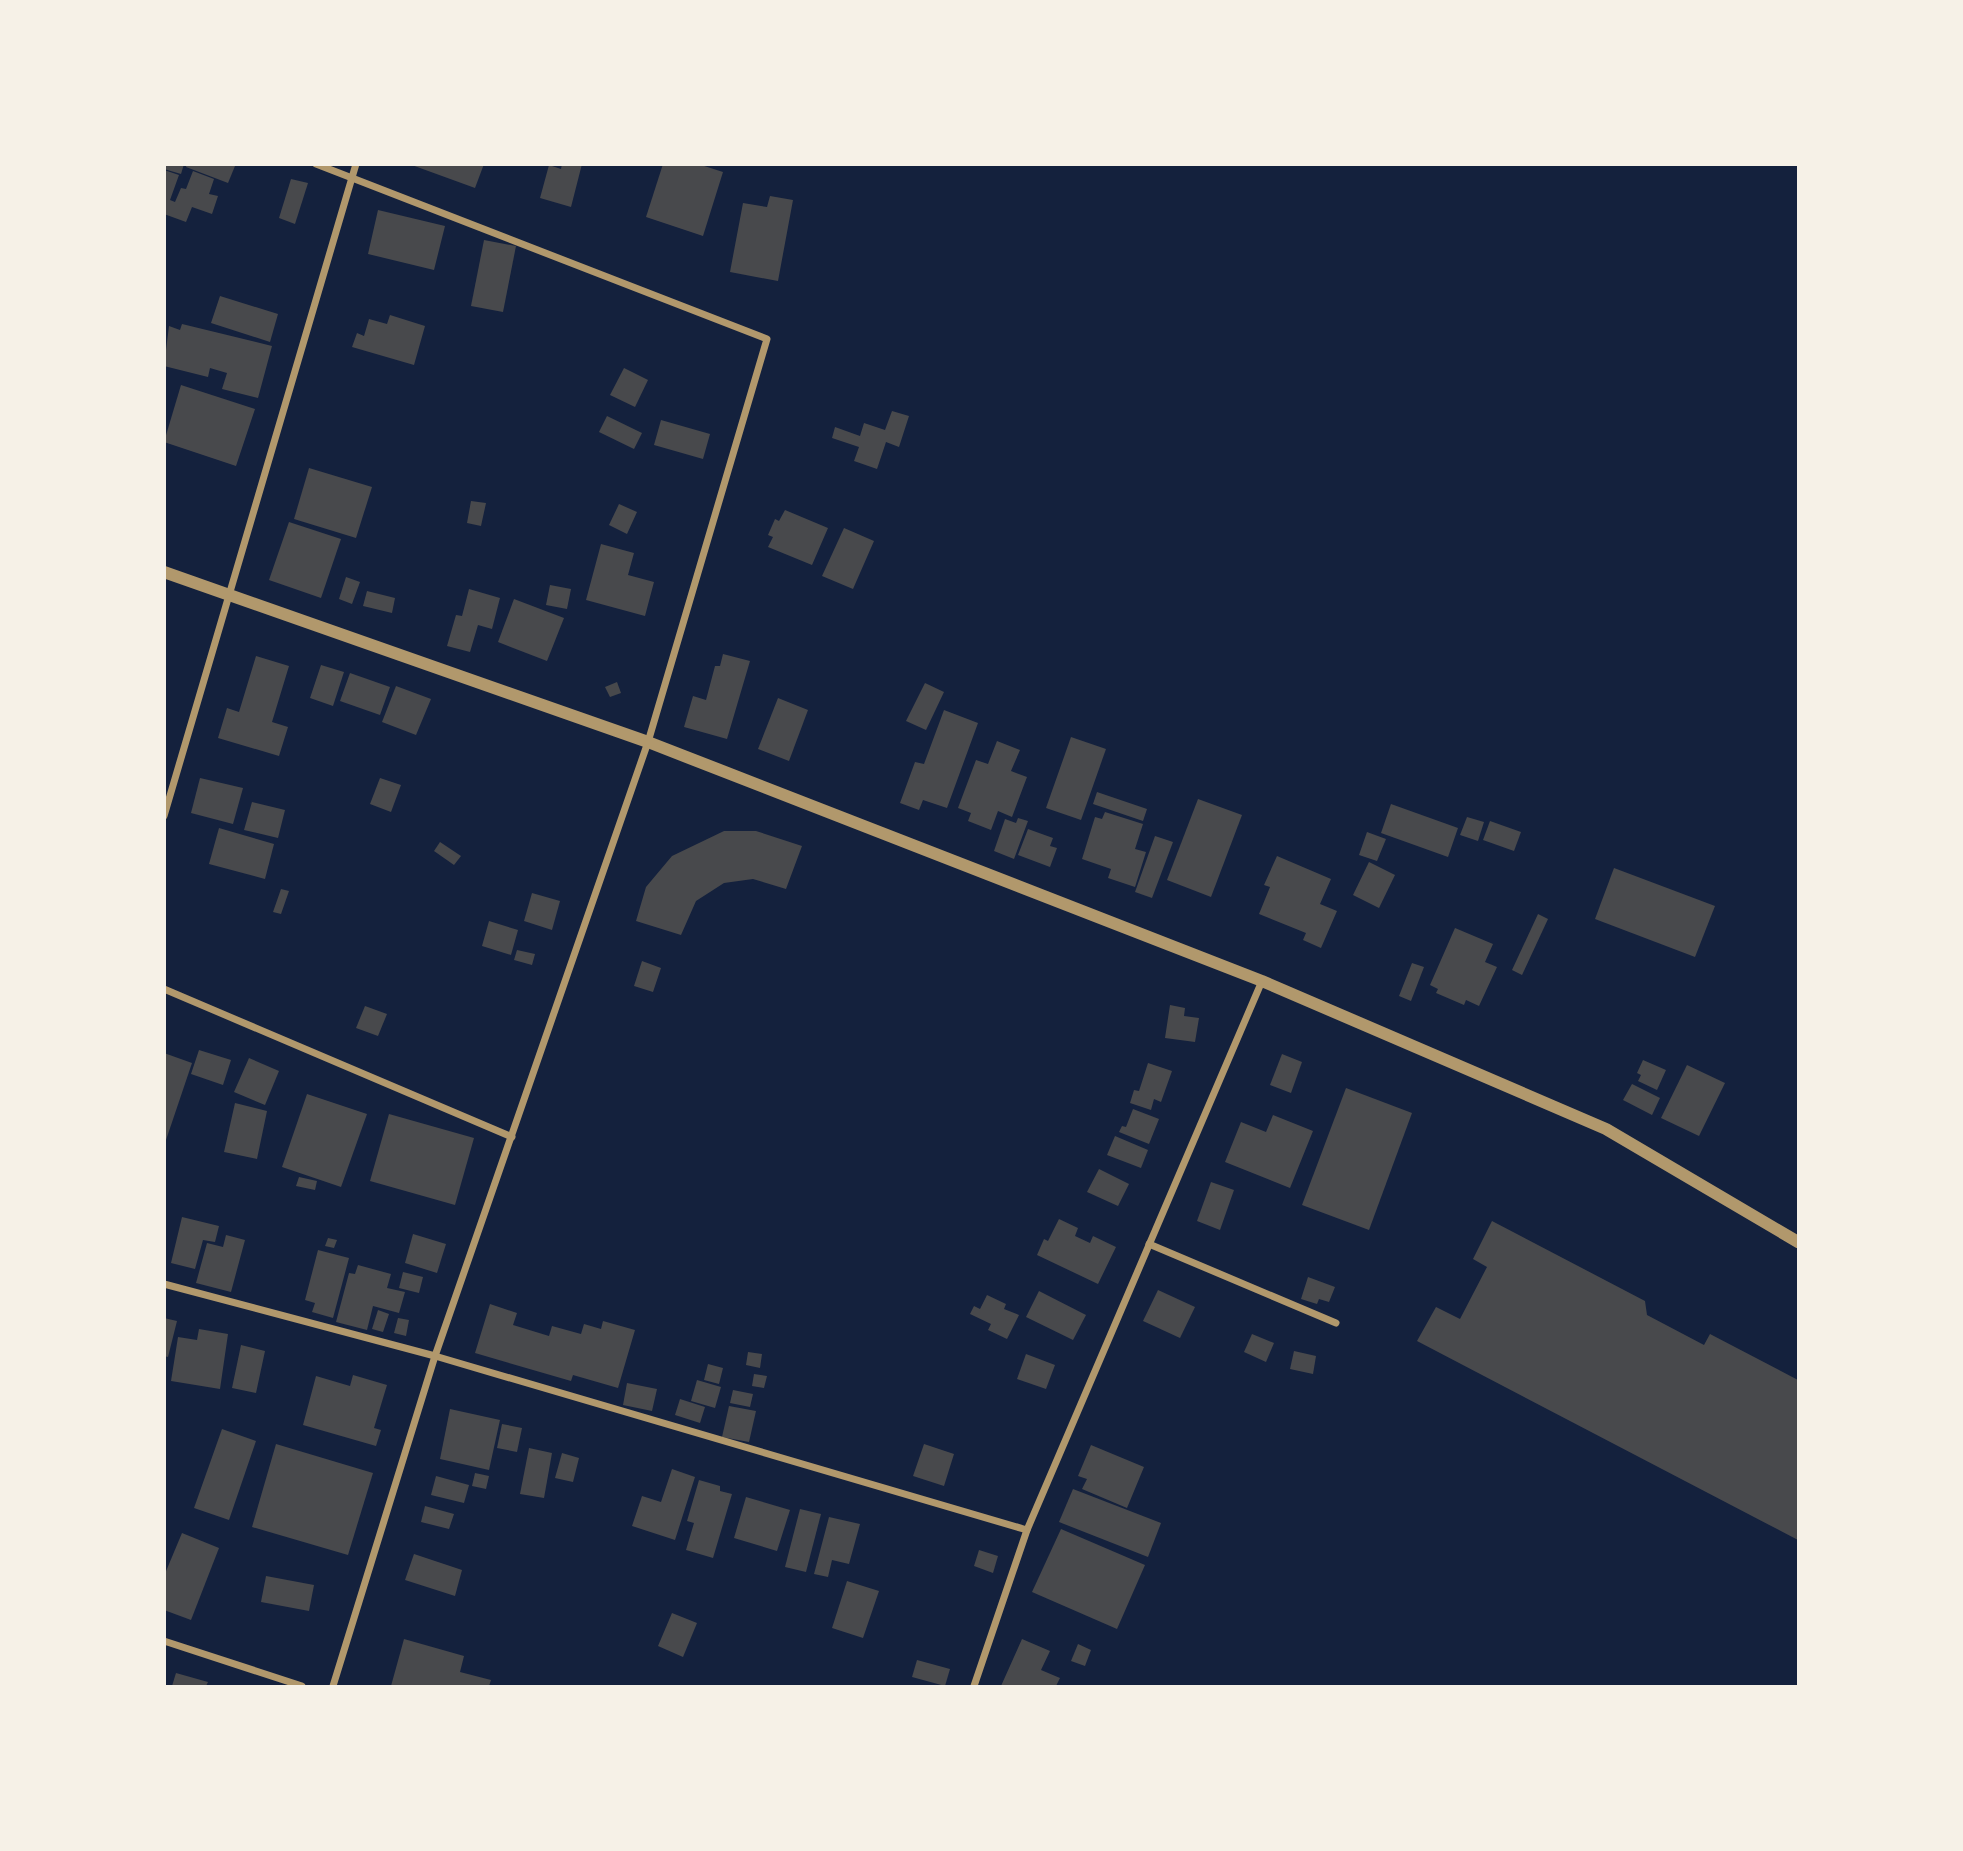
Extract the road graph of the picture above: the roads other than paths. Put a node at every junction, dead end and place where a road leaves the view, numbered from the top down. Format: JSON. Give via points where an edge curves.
{"nodes":[{"id":1,"x":316,"y":164,"type":"edge"},
{"id":2,"x":356,"y":164,"type":"edge"},
{"id":3,"x":351,"y":178,"type":"junction"},
{"id":4,"x":164,"y":572,"type":"edge"},
{"id":5,"x":230,"y":595,"type":"junction"},
{"id":6,"x":648,"y":742,"type":"junction"},
{"id":7,"x":164,"y":816,"type":"edge"},
{"id":8,"x":1262,"y":981,"type":"junction"},
{"id":9,"x":164,"y":989,"type":"edge"},
{"id":10,"x":512,"y":1137,"type":"junction"},
{"id":11,"x":1798,"y":1242,"type":"edge"},
{"id":12,"x":1149,"y":1244,"type":"junction"},
{"id":13,"x":164,"y":1284,"type":"edge"},
{"id":14,"x":1336,"y":1322,"type":"dead end"},
{"id":15,"x":435,"y":1356,"type":"junction"},
{"id":16,"x":1027,"y":1530,"type":"junction"},
{"id":17,"x":164,"y":1641,"type":"edge"},
{"id":18,"x":302,"y":1686,"type":"edge"},
{"id":19,"x":333,"y":1686,"type":"edge"},
{"id":20,"x":974,"y":1686,"type":"edge"}],
"edges":[{"from":1,"to":3,"type":"street"},
{"from":2,"to":3,"type":"street"},
{"from":3,"to":5,"type":"street"},
{"from":3,"to":6,"type":"street","via":[[766,339]]},
{"from":4,"to":5,"type":"street"},
{"from":5,"to":6,"type":"street"},
{"from":5,"to":7,"type":"street"},
{"from":6,"to":8,"type":"street"},
{"from":6,"to":10,"type":"street"},
{"from":8,"to":11,"type":"street","via":[[1606,1129]]},
{"from":8,"to":12,"type":"street"},
{"from":9,"to":10,"type":"street"},
{"from":10,"to":15,"type":"street"},
{"from":12,"to":14,"type":"street"},
{"from":12,"to":16,"type":"street"},
{"from":13,"to":15,"type":"street"},
{"from":15,"to":16,"type":"street"},
{"from":15,"to":19,"type":"street"},
{"from":16,"to":20,"type":"street"},
{"from":17,"to":18,"type":"street"}]}
